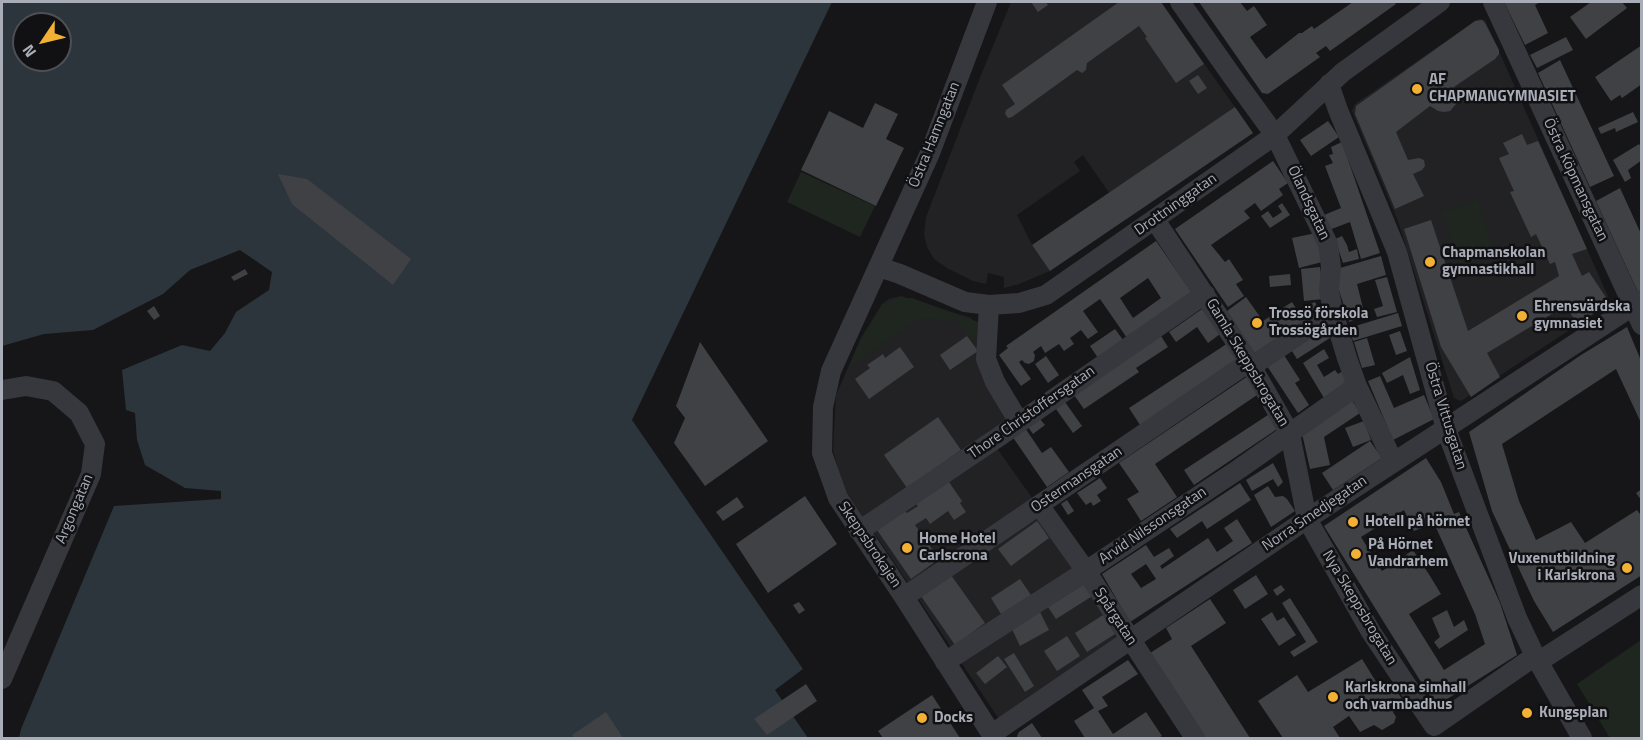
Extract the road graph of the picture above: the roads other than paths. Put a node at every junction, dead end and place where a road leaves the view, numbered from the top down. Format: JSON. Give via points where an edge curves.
{"nodes":[{"id":1,"x":987,"y":2,"type":"edge"},
{"id":2,"x":1180,"y":2,"type":"edge"},
{"id":3,"x":1440,"y":2,"type":"edge"},
{"id":4,"x":1493,"y":2,"type":"edge"},
{"id":5,"x":1329,"y":84,"type":"junction"},
{"id":6,"x":1275,"y":135,"type":"junction"},
{"id":7,"x":1155,"y":220,"type":"junction"},
{"id":8,"x":879,"y":267,"type":"junction"},
{"id":9,"x":1204,"y":294,"type":"junction"},
{"id":10,"x":1637,"y":303,"type":"edge"},
{"id":11,"x":989,"y":305,"type":"junction"},
{"id":12,"x":1333,"y":312,"type":"junction"},
{"id":13,"x":1641,"y":325,"type":"edge"},
{"id":14,"x":1251,"y":364,"type":"junction"},
{"id":15,"x":1357,"y":386,"type":"junction"},
{"id":16,"x":2,"y":390,"type":"edge"},
{"id":17,"x":1019,"y":422,"type":"junction"},
{"id":18,"x":1446,"y":429,"type":"junction"},
{"id":19,"x":1290,"y":434,"type":"junction"},
{"id":20,"x":1394,"y":461,"type":"junction"},
{"id":21,"x":1040,"y":505,"type":"junction"},
{"id":22,"x":1307,"y":519,"type":"junction"},
{"id":23,"x":859,"y":531,"type":"junction"},
{"id":24,"x":1086,"y":571,"type":"junction"},
{"id":25,"x":1641,"y":595,"type":"edge"},
{"id":26,"x":904,"y":597,"type":"junction"},
{"id":27,"x":1130,"y":640,"type":"junction"},
{"id":28,"x":8,"y":648,"type":"edge"},
{"id":29,"x":1537,"y":659,"type":"junction"},
{"id":30,"x":945,"y":662,"type":"junction"},
{"id":31,"x":2,"y":679,"type":"edge"},
{"id":32,"x":1191,"y":735,"type":"edge"},
{"id":33,"x":993,"y":736,"type":"edge"},
{"id":34,"x":1582,"y":738,"type":"edge"}],
"edges":[{"from":1,"to":8,"type":"street","name":"Östra Hamngatan","via":[[930,153]]},
{"from":2,"to":6,"type":"street","name":"Ölandsgatan"},
{"from":3,"to":5,"type":"street","name":"Drottninggatan"},
{"from":4,"to":10,"type":"street","name":"Östra Köpmansgatan"},
{"from":5,"to":6,"type":"street","name":"Drottninggatan"},
{"from":5,"to":18,"type":"street","name":"Östra Vittusgatan","via":[[1397,252]]},
{"from":6,"to":7,"type":"street","name":"Drottninggatan"},
{"from":6,"to":12,"type":"street","name":"Ölandsgatan","via":[[1328,244]]},
{"from":7,"to":9,"type":"street","name":"Gamla Skeppsbrogatan"},
{"from":7,"to":11,"type":"street","name":"Drottninggatan","via":[[1046,295],[1019,303]]},
{"from":8,"to":11,"type":"street","name":"Drottninggatan","via":[[965,302]]},
{"from":8,"to":23,"type":"street","name":"Skeppsbrokajen","via":[[831,371],[822,407],[822,453],[837,498]]},
{"from":9,"to":14,"type":"street","name":"Gamla Skeppsbrogatan"},
{"from":9,"to":17,"type":"street","name":"Thore Christoffersgatan"},
{"from":10,"to":13,"type":"street","name":"Östra Köpmansgatan"},
{"from":10,"to":18,"type":"street","name":"Norra Smedjegatan"},
{"from":11,"to":17,"type":"street","via":[[986,360]]},
{"from":12,"to":14,"type":"street","name":"Ostermansgatan"},
{"from":12,"to":15,"type":"street","name":"Ölandsgatan"},
{"from":14,"to":19,"type":"street","name":"Gamla Skeppsbrogatan"},
{"from":14,"to":21,"type":"street","name":"Ostermansgatan"},
{"from":15,"to":19,"type":"street","name":"Arvid Nilssonsgatan"},
{"from":15,"to":20,"type":"street","name":"Ölandsgatan"},
{"from":16,"to":28,"type":"street","name":"Argongatan","via":[[26,386],[53,391],[79,413],[95,444],[91,474]]},
{"from":17,"to":23,"type":"street","name":"Thore Christoffersgatan"},
{"from":18,"to":20,"type":"street","name":"Norra Smedjegatan"},
{"from":18,"to":29,"type":"street","name":"Östra Vittusgatan","via":[[1517,618]]},
{"from":19,"to":22,"type":"street","name":"Gamla Skeppsbrogatan"},
{"from":19,"to":24,"type":"street","name":"Arvid Nilssonsgatan"},
{"from":20,"to":22,"type":"street","name":"Norra Smedjegatan"},
{"from":21,"to":24,"type":"street","name":"Spårgatan"},
{"from":21,"to":26,"type":"street","name":"Ostermansgatan"},
{"from":22,"to":27,"type":"street","name":"Norra Smedjegatan"},
{"from":22,"to":29,"type":"street","name":"Nya Skeppsbrogatan","via":[[1371,632],[1434,726]]},
{"from":23,"to":26,"type":"street","name":"Skeppsbrokajen"},
{"from":24,"to":27,"type":"street","name":"Spårgatan"},
{"from":24,"to":30,"type":"street","name":"Arvid Nilssonsgatan"},
{"from":25,"to":29,"type":"street"},
{"from":26,"to":30,"type":"street","name":"Skeppsbrokajen"},
{"from":27,"to":32,"type":"street","name":"Spårgatan"},
{"from":27,"to":33,"type":"street","name":"Norra Smedjegatan"},
{"from":28,"to":31,"type":"street","name":"Argongatan"},
{"from":29,"to":34,"type":"street","name":"Östra Vittusgatan"},
{"from":30,"to":33,"type":"street","name":"Skeppsbrokajen"}]}
